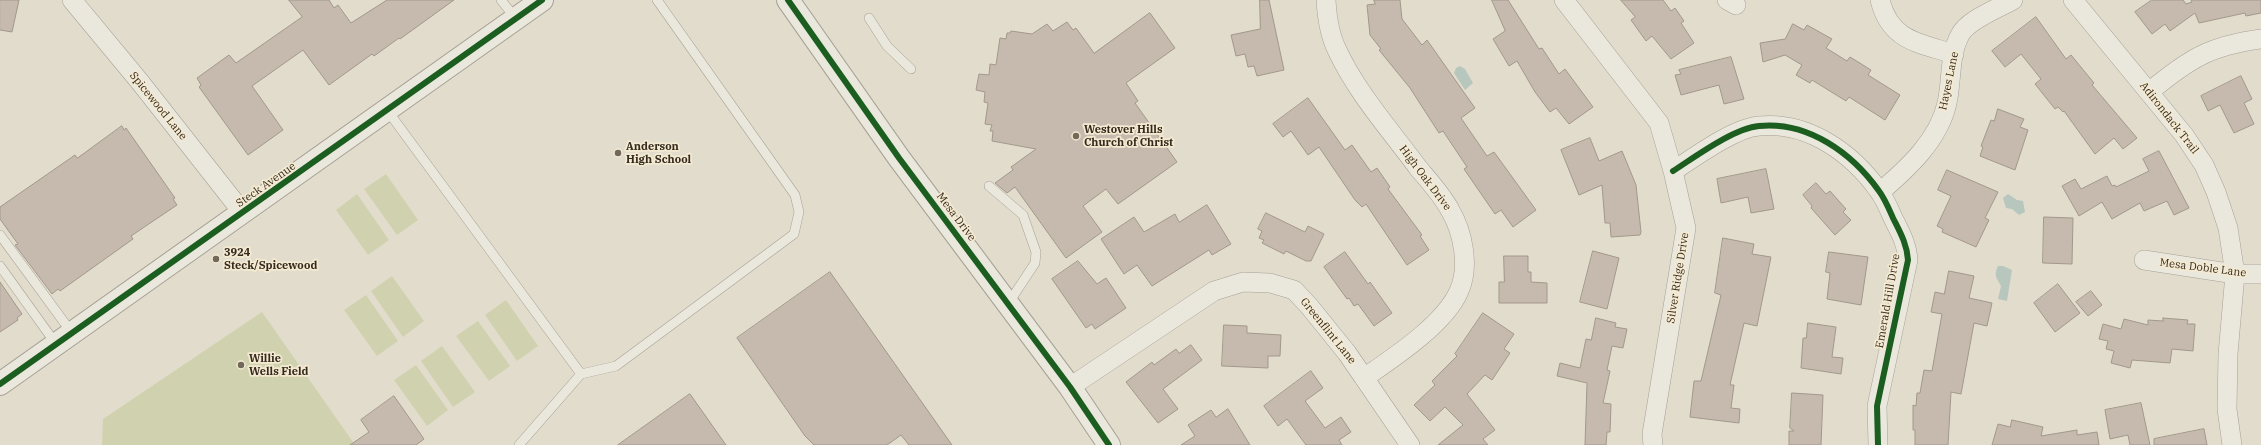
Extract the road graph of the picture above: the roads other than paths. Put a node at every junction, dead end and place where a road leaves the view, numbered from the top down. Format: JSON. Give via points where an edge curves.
{"nodes":[{"id":1,"x":72,"y":0,"type":"edge"},
{"id":2,"x":501,"y":0,"type":"edge"},
{"id":3,"x":542,"y":0,"type":"edge"},
{"id":4,"x":658,"y":0,"type":"edge"},
{"id":5,"x":788,"y":0,"type":"edge"},
{"id":6,"x":1326,"y":0,"type":"edge"},
{"id":7,"x":1564,"y":0,"type":"edge"},
{"id":8,"x":1880,"y":0,"type":"edge"},
{"id":9,"x":2013,"y":0,"type":"edge"},
{"id":10,"x":2073,"y":0,"type":"edge"},
{"id":11,"x":869,"y":18,"type":"dead end"},
{"id":12,"x":516,"y":19,"type":"junction"},
{"id":13,"x":2261,"y":39,"type":"edge"},
{"id":14,"x":1954,"y":54,"type":"junction"},
{"id":15,"x":911,"y":69,"type":"dead end"},
{"id":16,"x":2149,"y":92,"type":"junction"},
{"id":17,"x":387,"y":110,"type":"junction"},
{"id":18,"x":1673,"y":171,"type":"junction"},
{"id":19,"x":989,"y":186,"type":"dead end"},
{"id":20,"x":1880,"y":192,"type":"junction"},
{"id":21,"x":243,"y":213,"type":"junction"},
{"id":22,"x":0,"y":235,"type":"edge"},
{"id":23,"x":2144,"y":260,"type":"dead end"},
{"id":24,"x":0,"y":266,"type":"edge"},
{"id":25,"x":2235,"y":274,"type":"junction"},
{"id":26,"x":2261,"y":274,"type":"edge"},
{"id":27,"x":1008,"y":304,"type":"junction"},
{"id":28,"x":64,"y":339,"type":"junction"},
{"id":29,"x":581,"y":374,"type":"junction"},
{"id":30,"x":1364,"y":378,"type":"junction"},
{"id":31,"x":0,"y":384,"type":"edge"},
{"id":32,"x":1070,"y":387,"type":"junction"},
{"id":33,"x":518,"y":445,"type":"edge"},
{"id":34,"x":1109,"y":445,"type":"edge"},
{"id":35,"x":1410,"y":445,"type":"edge"},
{"id":36,"x":1653,"y":445,"type":"edge"},
{"id":37,"x":1878,"y":445,"type":"edge"},
{"id":38,"x":2232,"y":445,"type":"edge"}],
"edges":[{"from":1,"to":21,"type":"street","name":"Spicewood Lane"},
{"from":2,"to":12,"type":"lane"},
{"from":3,"to":12,"type":"street","name":"Steck Avenue"},
{"from":4,"to":29,"type":"lane","via":[[795,195],[799,212],[796,227],[794,234],[616,366]]},
{"from":5,"to":27,"type":"street","name":"Mesa Drive","via":[[899,158]]},
{"from":6,"to":30,"type":"street","name":"High Oak Drive","via":[[1328,22],[1336,49],[1377,113],[1450,209],[1462,237],[1464,273],[1459,291],[1449,307],[1401,352]]},
{"from":7,"to":18,"type":"street","name":"Silver Ridge Drive","via":[[1659,123]]},
{"from":8,"to":14,"type":"street","via":[[1892,27],[1902,37]]},
{"from":9,"to":14,"type":"street","name":"Hayes Lane","via":[[1974,21],[1960,34]]},
{"from":10,"to":16,"type":"street","name":"Adirondack Trail"},
{"from":11,"to":15,"type":"lane","via":[[887,46]]},
{"from":12,"to":17,"type":"street","name":"Steck Avenue"},
{"from":13,"to":16,"type":"street","via":[[2212,49],[2180,66]]},
{"from":14,"to":20,"type":"street","name":"Hayes Lane","via":[[1947,105],[1936,129],[1919,156]]},
{"from":16,"to":25,"type":"street","name":"Adirondack Trail","via":[[2184,134],[2204,165],[2228,228]]},
{"from":17,"to":21,"type":"street","name":"Steck Avenue"},
{"from":17,"to":29,"type":"lane"},
{"from":18,"to":20,"type":"street","name":"Emerald Hill Drive","via":[[1730,136],[1758,126],[1786,126],[1812,134],[1836,147],[1862,170]]},
{"from":18,"to":36,"type":"street","name":"Silver Ridge Drive","via":[[1686,228],[1652,434]]},
{"from":19,"to":27,"type":"lane","via":[[1023,215],[1036,252],[1035,264]]},
{"from":20,"to":37,"type":"street","name":"Emerald Hill Drive","via":[[1907,246],[1908,260],[1878,406]]},
{"from":21,"to":28,"type":"street","name":"Steck Avenue"},
{"from":22,"to":28,"type":"lane"},
{"from":23,"to":25,"type":"street","name":"Mesa Doble Lane"},
{"from":24,"to":28,"type":"lane"},
{"from":25,"to":26,"type":"street","name":"Mesa Doble Lane"},
{"from":25,"to":38,"type":"street","name":"Adirondack Trail","via":[[2228,354],[2227,409]]},
{"from":27,"to":32,"type":"street","name":"Mesa Drive"},
{"from":28,"to":31,"type":"street","name":"Steck Avenue"},
{"from":29,"to":33,"type":"lane"},
{"from":30,"to":32,"type":"street","name":"Greenflint Lane","via":[[1294,290],[1270,283],[1243,282],[1214,291],[1189,306]]},
{"from":30,"to":35,"type":"street","name":"Greenflint Lane"},
{"from":32,"to":34,"type":"street","name":"Mesa Drive"}]}
